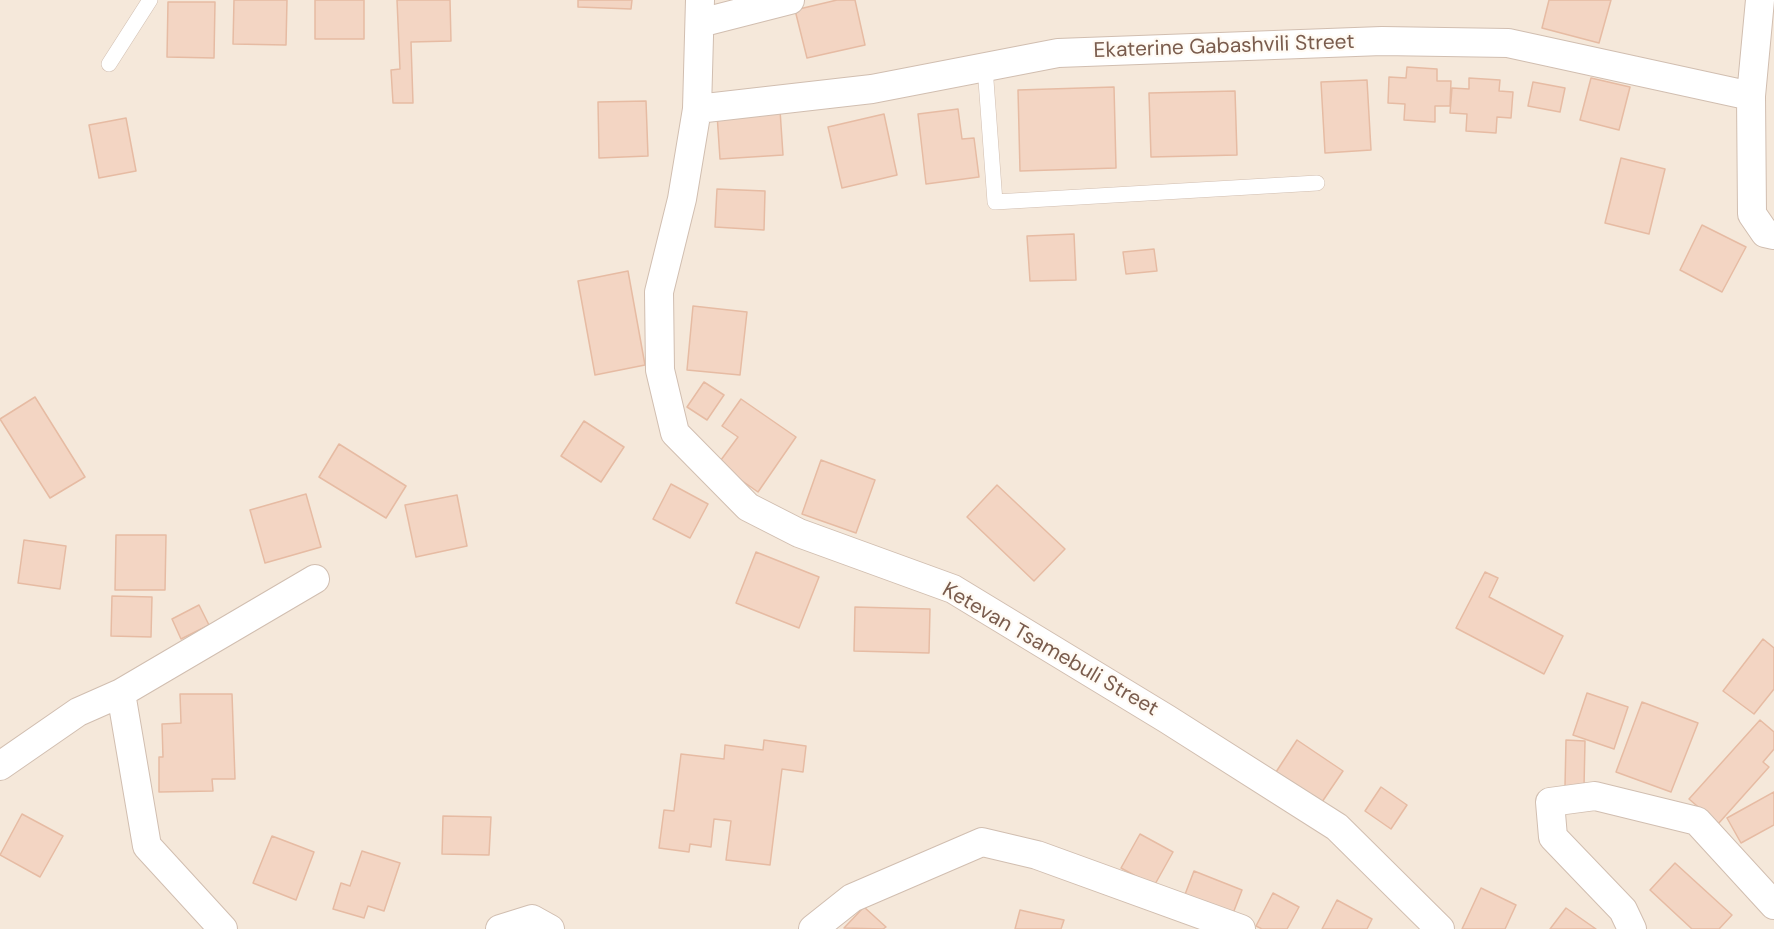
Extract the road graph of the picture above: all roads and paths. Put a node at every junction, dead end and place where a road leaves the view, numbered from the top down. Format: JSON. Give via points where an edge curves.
{"nodes":[{"id":1,"x":150,"y":0,"type":"edge"},
{"id":2,"x":789,"y":0,"type":"edge"},
{"id":3,"x":1760,"y":0,"type":"edge"},
{"id":4,"x":700,"y":11,"type":"edge"},
{"id":5,"x":109,"y":64,"type":"dead end"},
{"id":6,"x":984,"y":67,"type":"junction"},
{"id":7,"x":1751,"y":96,"type":"junction"},
{"id":8,"x":697,"y":108,"type":"junction"},
{"id":9,"x":1317,"y":183,"type":"dead end"},
{"id":10,"x":1774,"y":236,"type":"edge"},
{"id":11,"x":315,"y":579,"type":"dead end"},
{"id":12,"x":121,"y":693,"type":"junction"},
{"id":13,"x":0,"y":766,"type":"edge"},
{"id":14,"x":1774,"y":905,"type":"edge"},
{"id":15,"x":223,"y":929,"type":"edge"},
{"id":16,"x":500,"y":929,"type":"edge"},
{"id":17,"x":550,"y":929,"type":"edge"},
{"id":18,"x":813,"y":929,"type":"edge"},
{"id":19,"x":1241,"y":929,"type":"edge"},
{"id":20,"x":1440,"y":929,"type":"edge"},
{"id":21,"x":1632,"y":929,"type":"edge"}],
"edges":[{"from":1,"to":5,"type":"lane"},
{"from":2,"to":4,"type":"street"},
{"from":3,"to":7,"type":"street"},
{"from":4,"to":8,"type":"street","name":"Ketevan Tsamebuli Street"},
{"from":6,"to":7,"type":"street","name":"Ekaterine Gabashvili Street","via":[[1058,53],[1382,41],[1508,43]]},
{"from":6,"to":8,"type":"street","name":"Ekaterine Gabashvili Street","via":[[872,89]]},
{"from":6,"to":9,"type":"lane","via":[[995,202]]},
{"from":7,"to":10,"type":"street","via":[[1752,214],[1765,233]]},
{"from":8,"to":20,"type":"street","name":"Ketevan Tsamebuli Street","via":[[682,198],[659,292],[660,370],[675,433],[748,507],[799,533],[953,589],[1337,827]]},
{"from":11,"to":12,"type":"street"},
{"from":12,"to":13,"type":"street","via":[[78,712]]},
{"from":12,"to":15,"type":"street","via":[[147,846]]},
{"from":14,"to":21,"type":"street","via":[[1697,821],[1595,796],[1550,802],[1553,837],[1623,910]]},
{"from":16,"to":17,"type":"street","via":[[532,920]]},
{"from":18,"to":19,"type":"street","via":[[852,898],[982,842],[1037,855]]}]}
